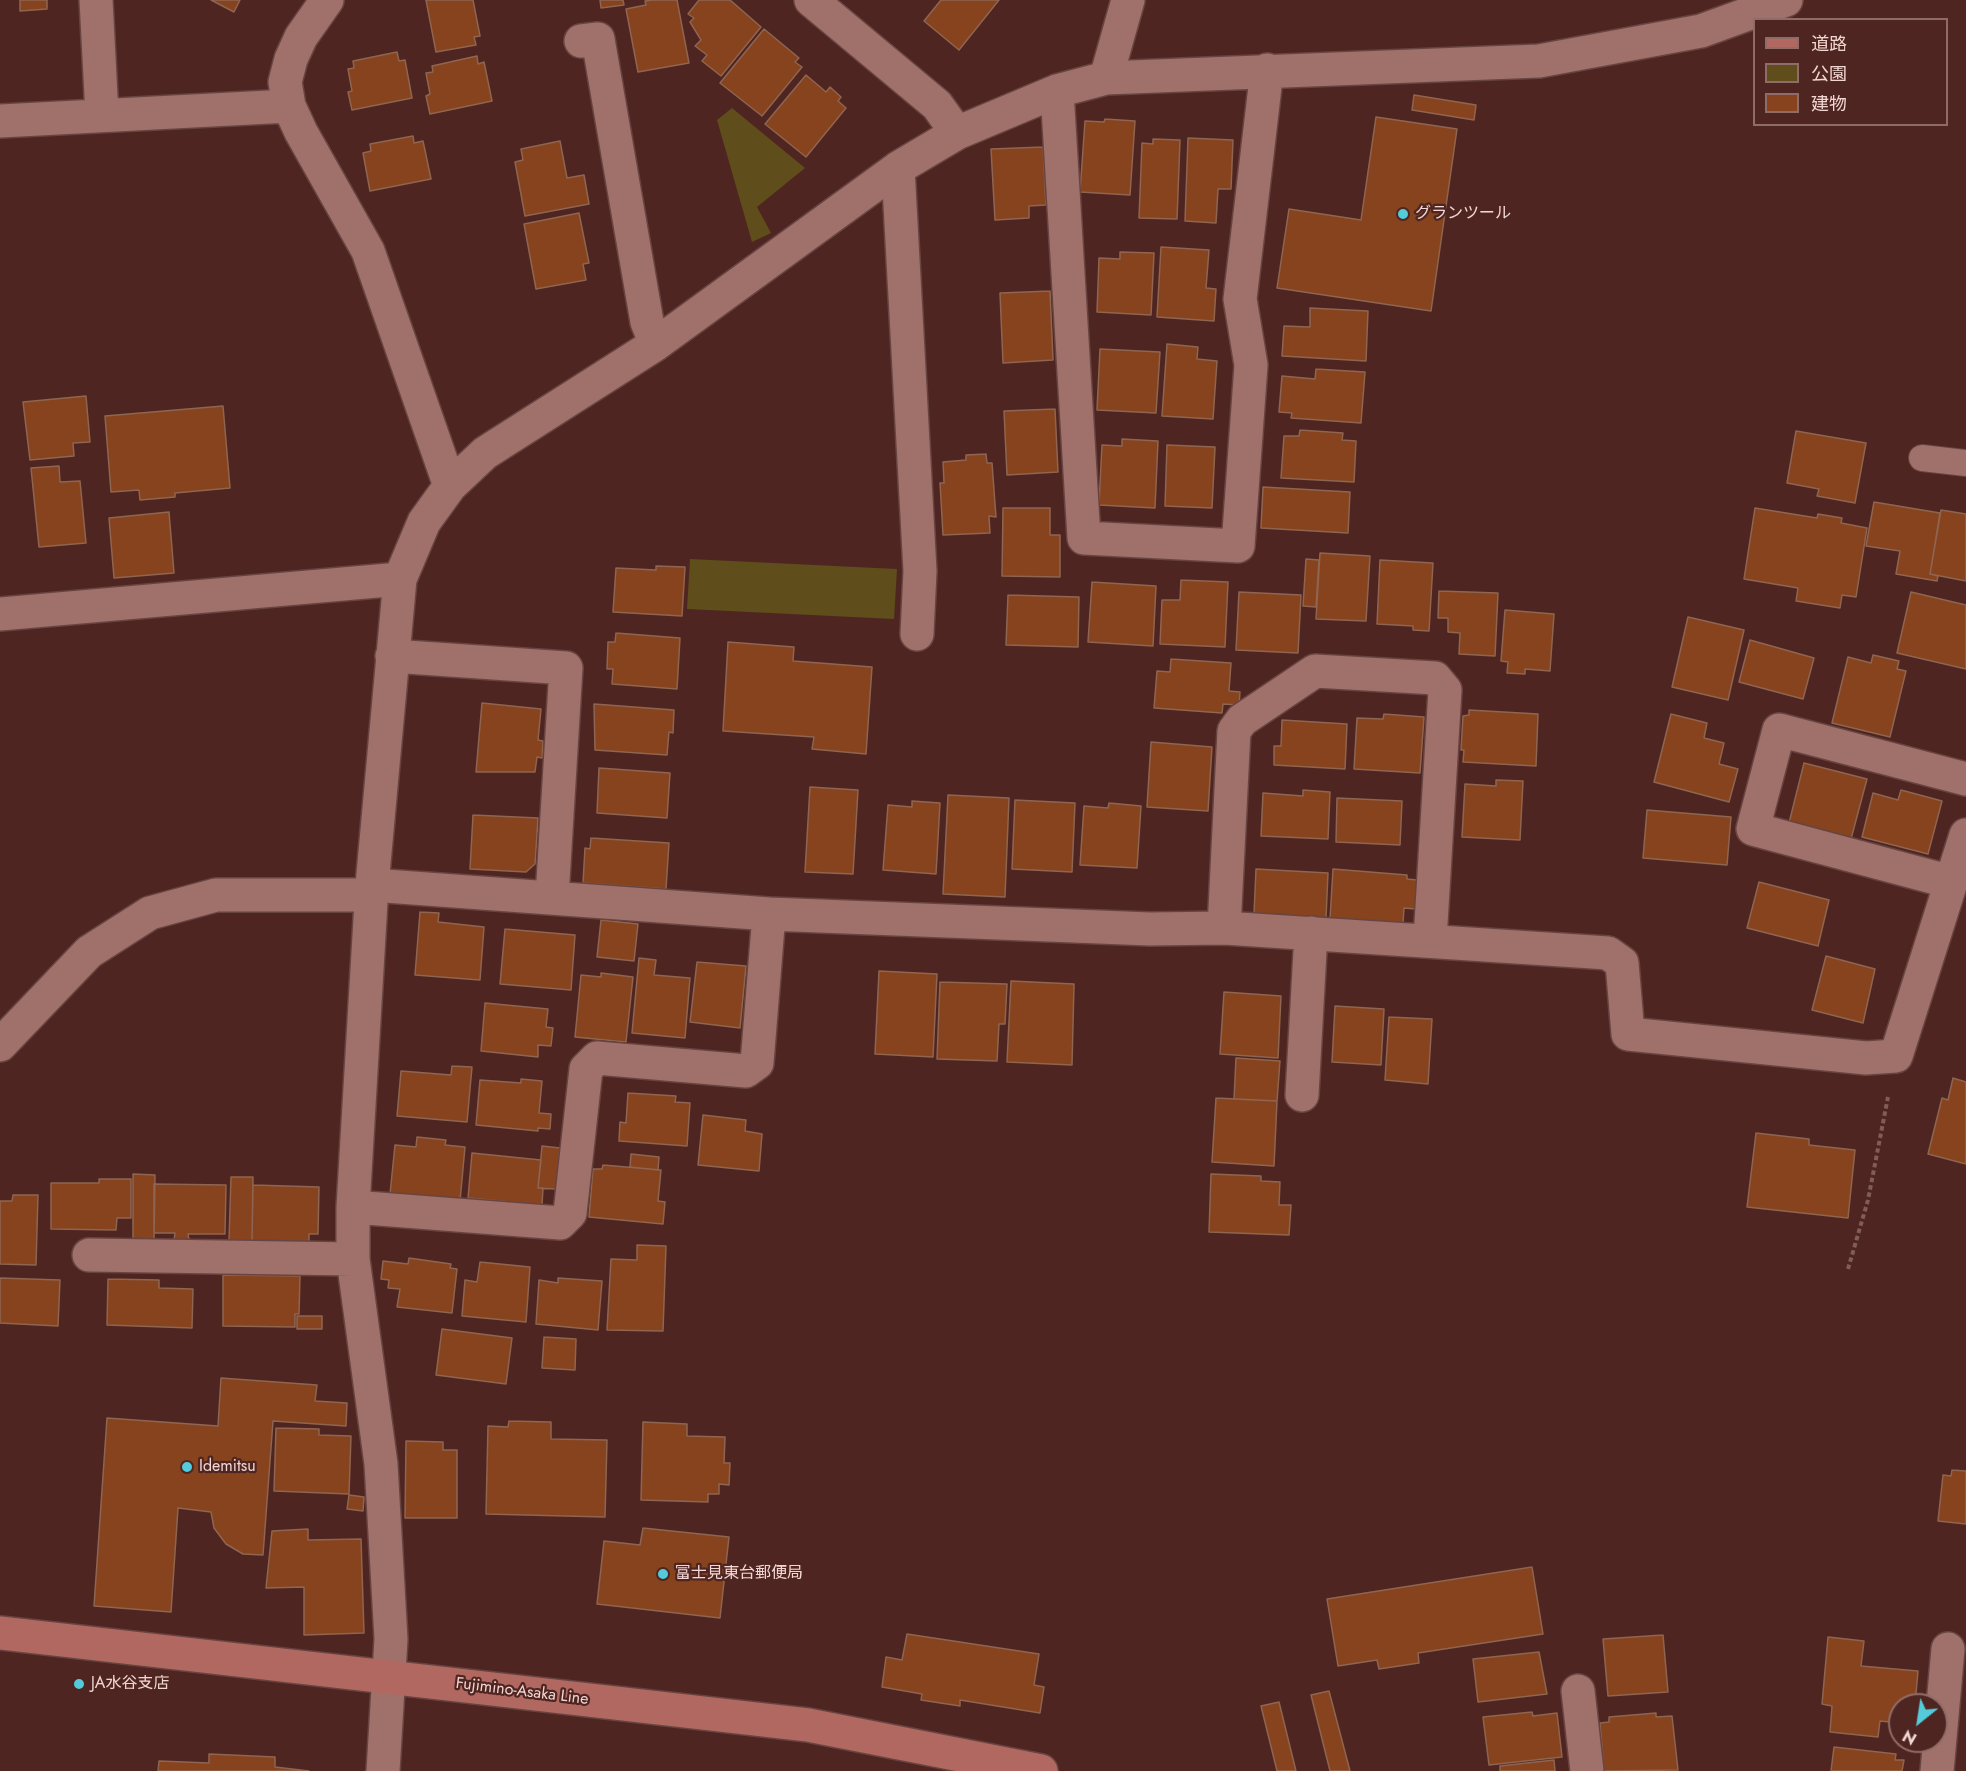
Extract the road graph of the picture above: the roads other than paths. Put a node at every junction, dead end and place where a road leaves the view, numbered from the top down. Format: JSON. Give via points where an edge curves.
{"nodes":[{"id":1,"x":96,"y":0,"type":"edge"},
{"id":2,"x":327,"y":0,"type":"edge"},
{"id":3,"x":811,"y":0,"type":"edge"},
{"id":4,"x":1128,"y":0,"type":"edge"},
{"id":5,"x":1786,"y":0,"type":"edge"},
{"id":6,"x":580,"y":41,"type":"dead end"},
{"id":7,"x":1267,"y":70,"type":"junction"},
{"id":8,"x":1106,"y":78,"type":"junction"},
{"id":9,"x":1057,"y":90,"type":"junction"},
{"id":10,"x":289,"y":106,"type":"junction"},
{"id":11,"x":102,"y":115,"type":"junction"},
{"id":12,"x":0,"y":121,"type":"edge"},
{"id":13,"x":957,"y":133,"type":"junction"},
{"id":14,"x":898,"y":168,"type":"junction"},
{"id":15,"x":656,"y":344,"type":"junction"},
{"id":16,"x":1922,"y":458,"type":"dead end"},
{"id":17,"x":1966,"y":463,"type":"edge"},
{"id":18,"x":450,"y":486,"type":"junction"},
{"id":19,"x":400,"y":579,"type":"junction"},
{"id":20,"x":0,"y":614,"type":"edge"},
{"id":21,"x":917,"y":634,"type":"dead end"},
{"id":22,"x":392,"y":656,"type":"junction"},
{"id":23,"x":1966,"y":779,"type":"edge"},
{"id":24,"x":1966,"y":835,"type":"edge"},
{"id":25,"x":1951,"y":882,"type":"junction"},
{"id":26,"x":372,"y":890,"type":"junction"},
{"id":27,"x":552,"y":897,"type":"junction"},
{"id":28,"x":769,"y":914,"type":"junction"},
{"id":29,"x":1224,"y":928,"type":"junction"},
{"id":30,"x":1311,"y":933,"type":"junction"},
{"id":31,"x":1430,"y":940,"type":"junction"},
{"id":32,"x":0,"y":1045,"type":"edge"},
{"id":33,"x":1302,"y":1095,"type":"dead end"},
{"id":34,"x":353,"y":1207,"type":"junction"},
{"id":35,"x":89,"y":1255,"type":"dead end"},
{"id":36,"x":353,"y":1259,"type":"junction"},
{"id":37,"x":0,"y":1633,"type":"edge"},
{"id":38,"x":1947,"y":1649,"type":"dead end"},
{"id":39,"x":388,"y":1676,"type":"junction"},
{"id":40,"x":1578,"y":1691,"type":"dead end"},
{"id":41,"x":1955,"y":1695,"type":"edge"},
{"id":42,"x":383,"y":1771,"type":"edge"},
{"id":43,"x":1041,"y":1771,"type":"edge"},
{"id":44,"x":1587,"y":1771,"type":"edge"},
{"id":45,"x":1937,"y":1771,"type":"edge"}],
"edges":[{"from":1,"to":11,"type":"street"},
{"from":2,"to":10,"type":"street","via":[[291,58],[285,82]]},
{"from":3,"to":13,"type":"street","via":[[937,105]]},
{"from":4,"to":8,"type":"street"},
{"from":5,"to":7,"type":"street","via":[[1701,31],[1539,61]]},
{"from":6,"to":15,"type":"street","via":[[598,39],[647,322]]},
{"from":7,"to":8,"type":"street"},
{"from":7,"to":9,"type":"street","via":[[1240,299],[1251,365],[1238,546],[1084,538]]},
{"from":8,"to":9,"type":"street"},
{"from":9,"to":13,"type":"street"},
{"from":10,"to":11,"type":"street"},
{"from":10,"to":18,"type":"street","via":[[368,251]]},
{"from":11,"to":12,"type":"street"},
{"from":13,"to":14,"type":"street"},
{"from":14,"to":15,"type":"street"},
{"from":14,"to":21,"type":"street","via":[[921,572]]},
{"from":15,"to":18,"type":"street","via":[[484,453]]},
{"from":16,"to":17,"type":"lane"},
{"from":18,"to":19,"type":"street","via":[[424,522]]},
{"from":19,"to":20,"type":"street"},
{"from":19,"to":22,"type":"street"},
{"from":22,"to":26,"type":"street"},
{"from":22,"to":27,"type":"street","via":[[566,668]]},
{"from":23,"to":25,"type":"street","via":[[1779,730],[1753,829]]},
{"from":24,"to":25,"type":"street"},
{"from":25,"to":31,"type":"street","via":[[1896,1056],[1866,1058],[1628,1034],[1622,963],[1608,953]]},
{"from":26,"to":27,"type":"street"},
{"from":26,"to":32,"type":"street","via":[[216,896],[150,913],[89,952]]},
{"from":26,"to":34,"type":"street"},
{"from":27,"to":28,"type":"street"},
{"from":28,"to":29,"type":"street","via":[[1150,929]]},
{"from":28,"to":34,"type":"street","via":[[757,1063],[746,1071],[597,1058],[586,1069],[570,1213],[560,1223]]},
{"from":29,"to":30,"type":"street"},
{"from":29,"to":31,"type":"street","via":[[1234,731],[1242,720],[1316,671],[1435,678],[1445,690]]},
{"from":30,"to":31,"type":"street"},
{"from":30,"to":33,"type":"street"},
{"from":34,"to":36,"type":"street"},
{"from":35,"to":36,"type":"street"},
{"from":36,"to":39,"type":"street","via":[[381,1464],[391,1639]]},
{"from":37,"to":39,"type":"main road","name":"Fujimino-Asaka Line"},
{"from":38,"to":41,"type":"street"},
{"from":39,"to":42,"type":"street"},
{"from":39,"to":43,"type":"main road","name":"Fujimino-Asaka Line","via":[[808,1725]]},
{"from":40,"to":44,"type":"street"},
{"from":41,"to":45,"type":"street"}]}
